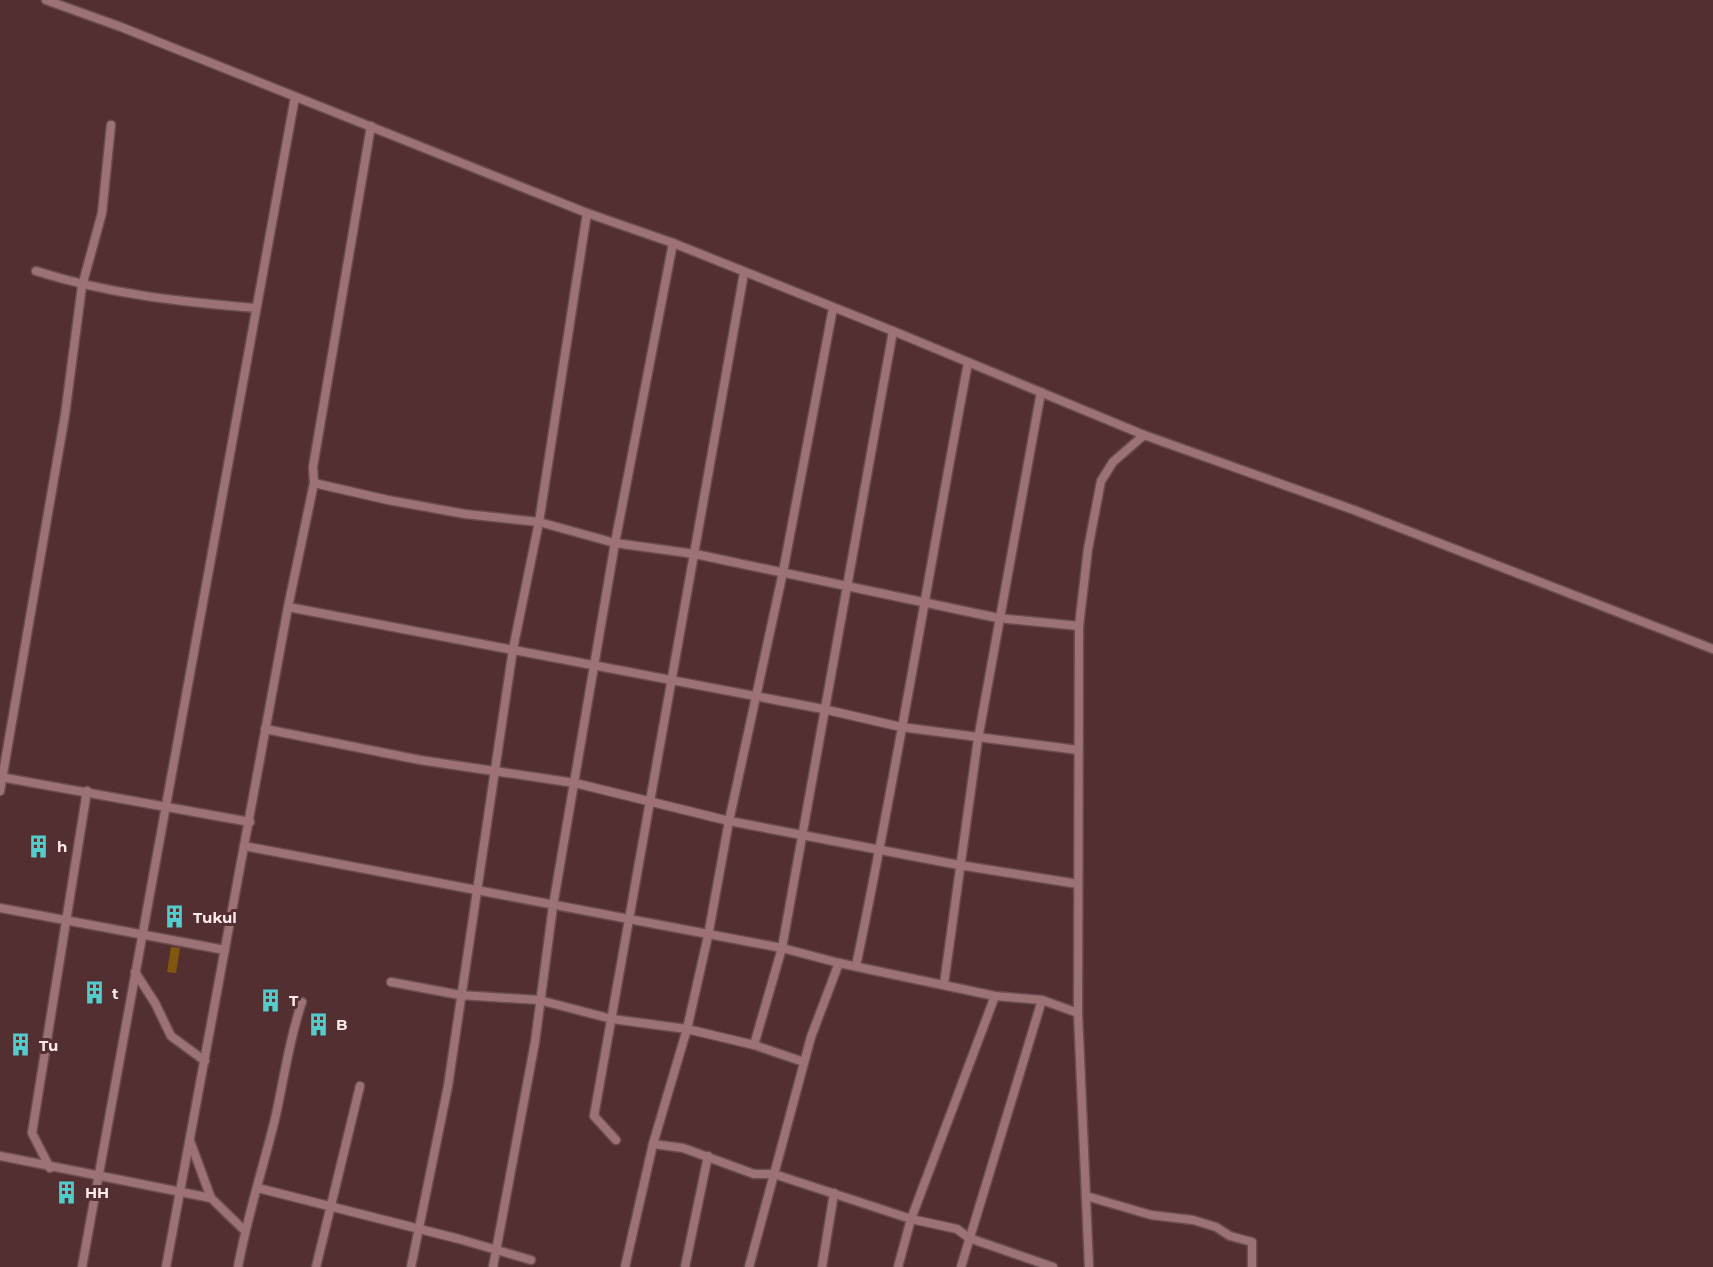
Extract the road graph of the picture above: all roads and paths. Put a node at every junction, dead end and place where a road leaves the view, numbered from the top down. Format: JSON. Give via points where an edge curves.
{"nodes":[{"id":1,"x":46,"y":0,"type":"edge"},
{"id":2,"x":295,"y":96,"type":"junction"},
{"id":3,"x":111,"y":125,"type":"dead end"},
{"id":4,"x":371,"y":126,"type":"junction"},
{"id":5,"x":587,"y":213,"type":"junction"},
{"id":6,"x":673,"y":243,"type":"junction"},
{"id":7,"x":36,"y":271,"type":"dead end"},
{"id":8,"x":744,"y":273,"type":"junction"},
{"id":9,"x":82,"y":286,"type":"junction"},
{"id":10,"x":256,"y":308,"type":"junction"},
{"id":11,"x":833,"y":308,"type":"junction"},
{"id":12,"x":893,"y":331,"type":"junction"},
{"id":13,"x":968,"y":363,"type":"junction"},
{"id":14,"x":1041,"y":392,"type":"junction"},
{"id":15,"x":1144,"y":435,"type":"junction"},
{"id":16,"x":314,"y":483,"type":"junction"},
{"id":17,"x":540,"y":522,"type":"junction"},
{"id":18,"x":615,"y":543,"type":"junction"},
{"id":19,"x":694,"y":554,"type":"junction"},
{"id":20,"x":783,"y":572,"type":"junction"},
{"id":21,"x":847,"y":587,"type":"junction"},
{"id":22,"x":923,"y":601,"type":"junction"},
{"id":23,"x":288,"y":606,"type":"junction"},
{"id":24,"x":999,"y":618,"type":"junction"},
{"id":25,"x":1079,"y":626,"type":"junction"},
{"id":26,"x":513,"y":649,"type":"junction"},
{"id":27,"x":1713,"y":649,"type":"edge"},
{"id":28,"x":594,"y":667,"type":"junction"},
{"id":29,"x":672,"y":680,"type":"junction"},
{"id":30,"x":755,"y":697,"type":"junction"},
{"id":31,"x":823,"y":709,"type":"junction"},
{"id":32,"x":901,"y":727,"type":"junction"},
{"id":33,"x":265,"y":729,"type":"junction"},
{"id":34,"x":978,"y":739,"type":"junction"},
{"id":35,"x":1078,"y":750,"type":"junction"},
{"id":36,"x":495,"y":772,"type":"junction"},
{"id":37,"x":1,"y":777,"type":"edge"},
{"id":38,"x":575,"y":783,"type":"junction"},
{"id":39,"x":0,"y":791,"type":"edge"},
{"id":40,"x":87,"y":791,"type":"junction"},
{"id":41,"x":650,"y":801,"type":"junction"},
{"id":42,"x":164,"y":805,"type":"junction"},
{"id":43,"x":729,"y":821,"type":"junction"},
{"id":44,"x":250,"y":822,"type":"junction"},
{"id":45,"x":801,"y":835,"type":"junction"},
{"id":46,"x":244,"y":846,"type":"junction"},
{"id":47,"x":880,"y":850,"type":"junction"},
{"id":48,"x":959,"y":865,"type":"junction"},
{"id":49,"x":1078,"y":884,"type":"junction"},
{"id":50,"x":477,"y":892,"type":"junction"},
{"id":51,"x":553,"y":906,"type":"junction"},
{"id":52,"x":0,"y":908,"type":"edge"},
{"id":53,"x":65,"y":918,"type":"junction"},
{"id":54,"x":628,"y":921,"type":"junction"},
{"id":55,"x":144,"y":934,"type":"junction"},
{"id":56,"x":708,"y":936,"type":"junction"},
{"id":57,"x":782,"y":948,"type":"junction"},
{"id":58,"x":225,"y":950,"type":"junction"},
{"id":59,"x":838,"y":963,"type":"junction"},
{"id":60,"x":856,"y":966,"type":"junction"},
{"id":61,"x":135,"y":972,"type":"junction"},
{"id":62,"x":391,"y":982,"type":"dead end"},
{"id":63,"x":944,"y":984,"type":"junction"},
{"id":64,"x":460,"y":995,"type":"junction"},
{"id":65,"x":995,"y":996,"type":"junction"},
{"id":66,"x":539,"y":1000,"type":"junction"},
{"id":67,"x":1042,"y":1000,"type":"junction"},
{"id":68,"x":302,"y":1002,"type":"dead end"},
{"id":69,"x":1078,"y":1013,"type":"junction"},
{"id":70,"x":612,"y":1019,"type":"junction"},
{"id":71,"x":687,"y":1029,"type":"junction"},
{"id":72,"x":754,"y":1045,"type":"junction"},
{"id":73,"x":205,"y":1061,"type":"junction"},
{"id":74,"x":804,"y":1062,"type":"junction"},
{"id":75,"x":360,"y":1086,"type":"dead end"},
{"id":76,"x":616,"y":1140,"type":"dead end"},
{"id":77,"x":190,"y":1141,"type":"junction"},
{"id":78,"x":653,"y":1144,"type":"junction"},
{"id":79,"x":0,"y":1156,"type":"edge"},
{"id":80,"x":708,"y":1156,"type":"junction"},
{"id":81,"x":50,"y":1168,"type":"junction"},
{"id":82,"x":774,"y":1174,"type":"junction"},
{"id":83,"x":97,"y":1176,"type":"junction"},
{"id":84,"x":258,"y":1188,"type":"junction"},
{"id":85,"x":182,"y":1192,"type":"junction"},
{"id":86,"x":834,"y":1193,"type":"junction"},
{"id":87,"x":1086,"y":1196,"type":"junction"},
{"id":88,"x":211,"y":1198,"type":"junction"},
{"id":89,"x":330,"y":1205,"type":"junction"},
{"id":90,"x":911,"y":1219,"type":"junction"},
{"id":91,"x":418,"y":1228,"type":"junction"},
{"id":92,"x":244,"y":1231,"type":"junction"},
{"id":93,"x":969,"y":1238,"type":"junction"},
{"id":94,"x":495,"y":1250,"type":"junction"},
{"id":95,"x":531,"y":1260,"type":"dead end"},
{"id":96,"x":81,"y":1267,"type":"edge"},
{"id":97,"x":166,"y":1267,"type":"edge"},
{"id":98,"x":238,"y":1267,"type":"edge"},
{"id":99,"x":316,"y":1267,"type":"edge"},
{"id":100,"x":411,"y":1267,"type":"edge"},
{"id":101,"x":493,"y":1267,"type":"edge"},
{"id":102,"x":625,"y":1267,"type":"edge"},
{"id":103,"x":685,"y":1267,"type":"edge"},
{"id":104,"x":749,"y":1267,"type":"edge"},
{"id":105,"x":822,"y":1267,"type":"edge"},
{"id":106,"x":898,"y":1267,"type":"edge"},
{"id":107,"x":961,"y":1267,"type":"edge"},
{"id":108,"x":1053,"y":1267,"type":"edge"},
{"id":109,"x":1089,"y":1267,"type":"edge"},
{"id":110,"x":1252,"y":1267,"type":"edge"}],
"edges":[{"from":1,"to":2,"type":"street"},
{"from":2,"to":4,"type":"street"},
{"from":2,"to":10,"type":"street"},
{"from":3,"to":9,"type":"street","via":[[102,213]]},
{"from":4,"to":5,"type":"street"},
{"from":4,"to":16,"type":"street","via":[[313,467]]},
{"from":5,"to":6,"type":"street"},
{"from":5,"to":17,"type":"street"},
{"from":6,"to":8,"type":"street"},
{"from":6,"to":18,"type":"street"},
{"from":7,"to":9,"type":"street"},
{"from":8,"to":11,"type":"street"},
{"from":8,"to":19,"type":"street"},
{"from":9,"to":10,"type":"street","via":[[176,302]]},
{"from":9,"to":37,"type":"street","via":[[65,415]]},
{"from":10,"to":42,"type":"street"},
{"from":11,"to":12,"type":"street"},
{"from":11,"to":20,"type":"street"},
{"from":12,"to":13,"type":"street"},
{"from":12,"to":21,"type":"street"},
{"from":13,"to":14,"type":"street"},
{"from":13,"to":22,"type":"street"},
{"from":14,"to":15,"type":"street"},
{"from":14,"to":24,"type":"street"},
{"from":15,"to":25,"type":"street","via":[[1113,462],[1101,481]]},
{"from":15,"to":27,"type":"street","via":[[1354,510]]},
{"from":16,"to":17,"type":"street","via":[[465,514]]},
{"from":16,"to":23,"type":"street"},
{"from":17,"to":18,"type":"street"},
{"from":17,"to":26,"type":"street"},
{"from":18,"to":19,"type":"street"},
{"from":18,"to":28,"type":"street"},
{"from":19,"to":20,"type":"street"},
{"from":19,"to":29,"type":"street"},
{"from":20,"to":21,"type":"street"},
{"from":20,"to":30,"type":"street"},
{"from":21,"to":22,"type":"street"},
{"from":21,"to":31,"type":"street"},
{"from":22,"to":24,"type":"street"},
{"from":22,"to":32,"type":"street"},
{"from":23,"to":26,"type":"street"},
{"from":23,"to":33,"type":"street"},
{"from":24,"to":25,"type":"street"},
{"from":24,"to":34,"type":"street"},
{"from":25,"to":35,"type":"street"},
{"from":26,"to":28,"type":"street"},
{"from":26,"to":36,"type":"street"},
{"from":28,"to":29,"type":"street"},
{"from":28,"to":38,"type":"street"},
{"from":29,"to":30,"type":"street"},
{"from":29,"to":41,"type":"street"},
{"from":30,"to":31,"type":"street"},
{"from":30,"to":43,"type":"street"},
{"from":31,"to":32,"type":"street"},
{"from":31,"to":45,"type":"street"},
{"from":32,"to":34,"type":"street"},
{"from":32,"to":47,"type":"street"},
{"from":33,"to":36,"type":"street"},
{"from":33,"to":44,"type":"street"},
{"from":34,"to":35,"type":"street"},
{"from":34,"to":48,"type":"street"},
{"from":35,"to":49,"type":"street"},
{"from":36,"to":38,"type":"street"},
{"from":36,"to":50,"type":"street"},
{"from":37,"to":39,"type":"street"},
{"from":37,"to":40,"type":"street"},
{"from":38,"to":41,"type":"street"},
{"from":38,"to":51,"type":"street"},
{"from":40,"to":42,"type":"street"},
{"from":40,"to":53,"type":"street"},
{"from":41,"to":43,"type":"street"},
{"from":41,"to":54,"type":"street"},
{"from":42,"to":44,"type":"street"},
{"from":42,"to":55,"type":"street"},
{"from":43,"to":45,"type":"street"},
{"from":43,"to":56,"type":"street"},
{"from":44,"to":46,"type":"street"},
{"from":45,"to":47,"type":"street"},
{"from":45,"to":57,"type":"street"},
{"from":46,"to":50,"type":"street"},
{"from":46,"to":58,"type":"street"},
{"from":47,"to":48,"type":"street"},
{"from":47,"to":60,"type":"street"},
{"from":48,"to":49,"type":"street"},
{"from":48,"to":63,"type":"street"},
{"from":49,"to":69,"type":"street"},
{"from":50,"to":51,"type":"street"},
{"from":50,"to":64,"type":"street"},
{"from":51,"to":54,"type":"street"},
{"from":51,"to":66,"type":"street"},
{"from":52,"to":53,"type":"street"},
{"from":53,"to":55,"type":"street"},
{"from":53,"to":81,"type":"street","via":[[32,1133]]},
{"from":54,"to":56,"type":"street"},
{"from":54,"to":70,"type":"street"},
{"from":55,"to":58,"type":"street"},
{"from":55,"to":61,"type":"street"},
{"from":56,"to":57,"type":"street"},
{"from":56,"to":71,"type":"street"},
{"from":57,"to":59,"type":"street"},
{"from":57,"to":72,"type":"street"},
{"from":58,"to":73,"type":"street"},
{"from":59,"to":60,"type":"street"},
{"from":59,"to":74,"type":"street"},
{"from":60,"to":63,"type":"street"},
{"from":61,"to":73,"type":"street","via":[[171,1036]]},
{"from":61,"to":83,"type":"street"},
{"from":62,"to":64,"type":"street"},
{"from":63,"to":65,"type":"street"},
{"from":64,"to":66,"type":"street"},
{"from":64,"to":91,"type":"street","via":[[448,1086]]},
{"from":65,"to":67,"type":"street"},
{"from":65,"to":90,"type":"street"},
{"from":66,"to":70,"type":"street"},
{"from":66,"to":94,"type":"street","via":[[535,1042]]},
{"from":67,"to":69,"type":"street"},
{"from":67,"to":93,"type":"street"},
{"from":68,"to":84,"type":"street"},
{"from":69,"to":87,"type":"street"},
{"from":70,"to":71,"type":"street"},
{"from":70,"to":76,"type":"street","via":[[594,1116]]},
{"from":71,"to":72,"type":"street"},
{"from":71,"to":78,"type":"street"},
{"from":72,"to":74,"type":"street"},
{"from":73,"to":77,"type":"street"},
{"from":74,"to":82,"type":"street"},
{"from":75,"to":89,"type":"street"},
{"from":77,"to":85,"type":"street"},
{"from":77,"to":88,"type":"street"},
{"from":78,"to":80,"type":"street"},
{"from":78,"to":102,"type":"street"},
{"from":79,"to":81,"type":"street"},
{"from":80,"to":82,"type":"street","via":[[754,1174]]},
{"from":80,"to":103,"type":"street"},
{"from":81,"to":83,"type":"street"},
{"from":82,"to":86,"type":"street"},
{"from":82,"to":104,"type":"street"},
{"from":83,"to":85,"type":"street"},
{"from":83,"to":96,"type":"street"},
{"from":84,"to":89,"type":"street"},
{"from":84,"to":92,"type":"street"},
{"from":85,"to":88,"type":"street"},
{"from":85,"to":97,"type":"street"},
{"from":86,"to":90,"type":"street"},
{"from":86,"to":105,"type":"street"},
{"from":87,"to":109,"type":"street"},
{"from":87,"to":110,"type":"street","via":[[1151,1215],[1193,1220],[1252,1242]]},
{"from":88,"to":92,"type":"street"},
{"from":89,"to":91,"type":"street"},
{"from":89,"to":99,"type":"street"},
{"from":90,"to":93,"type":"street","via":[[957,1228]]},
{"from":90,"to":106,"type":"street"},
{"from":91,"to":94,"type":"street"},
{"from":91,"to":100,"type":"street"},
{"from":92,"to":98,"type":"street"},
{"from":93,"to":107,"type":"street"},
{"from":93,"to":108,"type":"street"},
{"from":94,"to":95,"type":"street"},
{"from":94,"to":101,"type":"street"}]}
